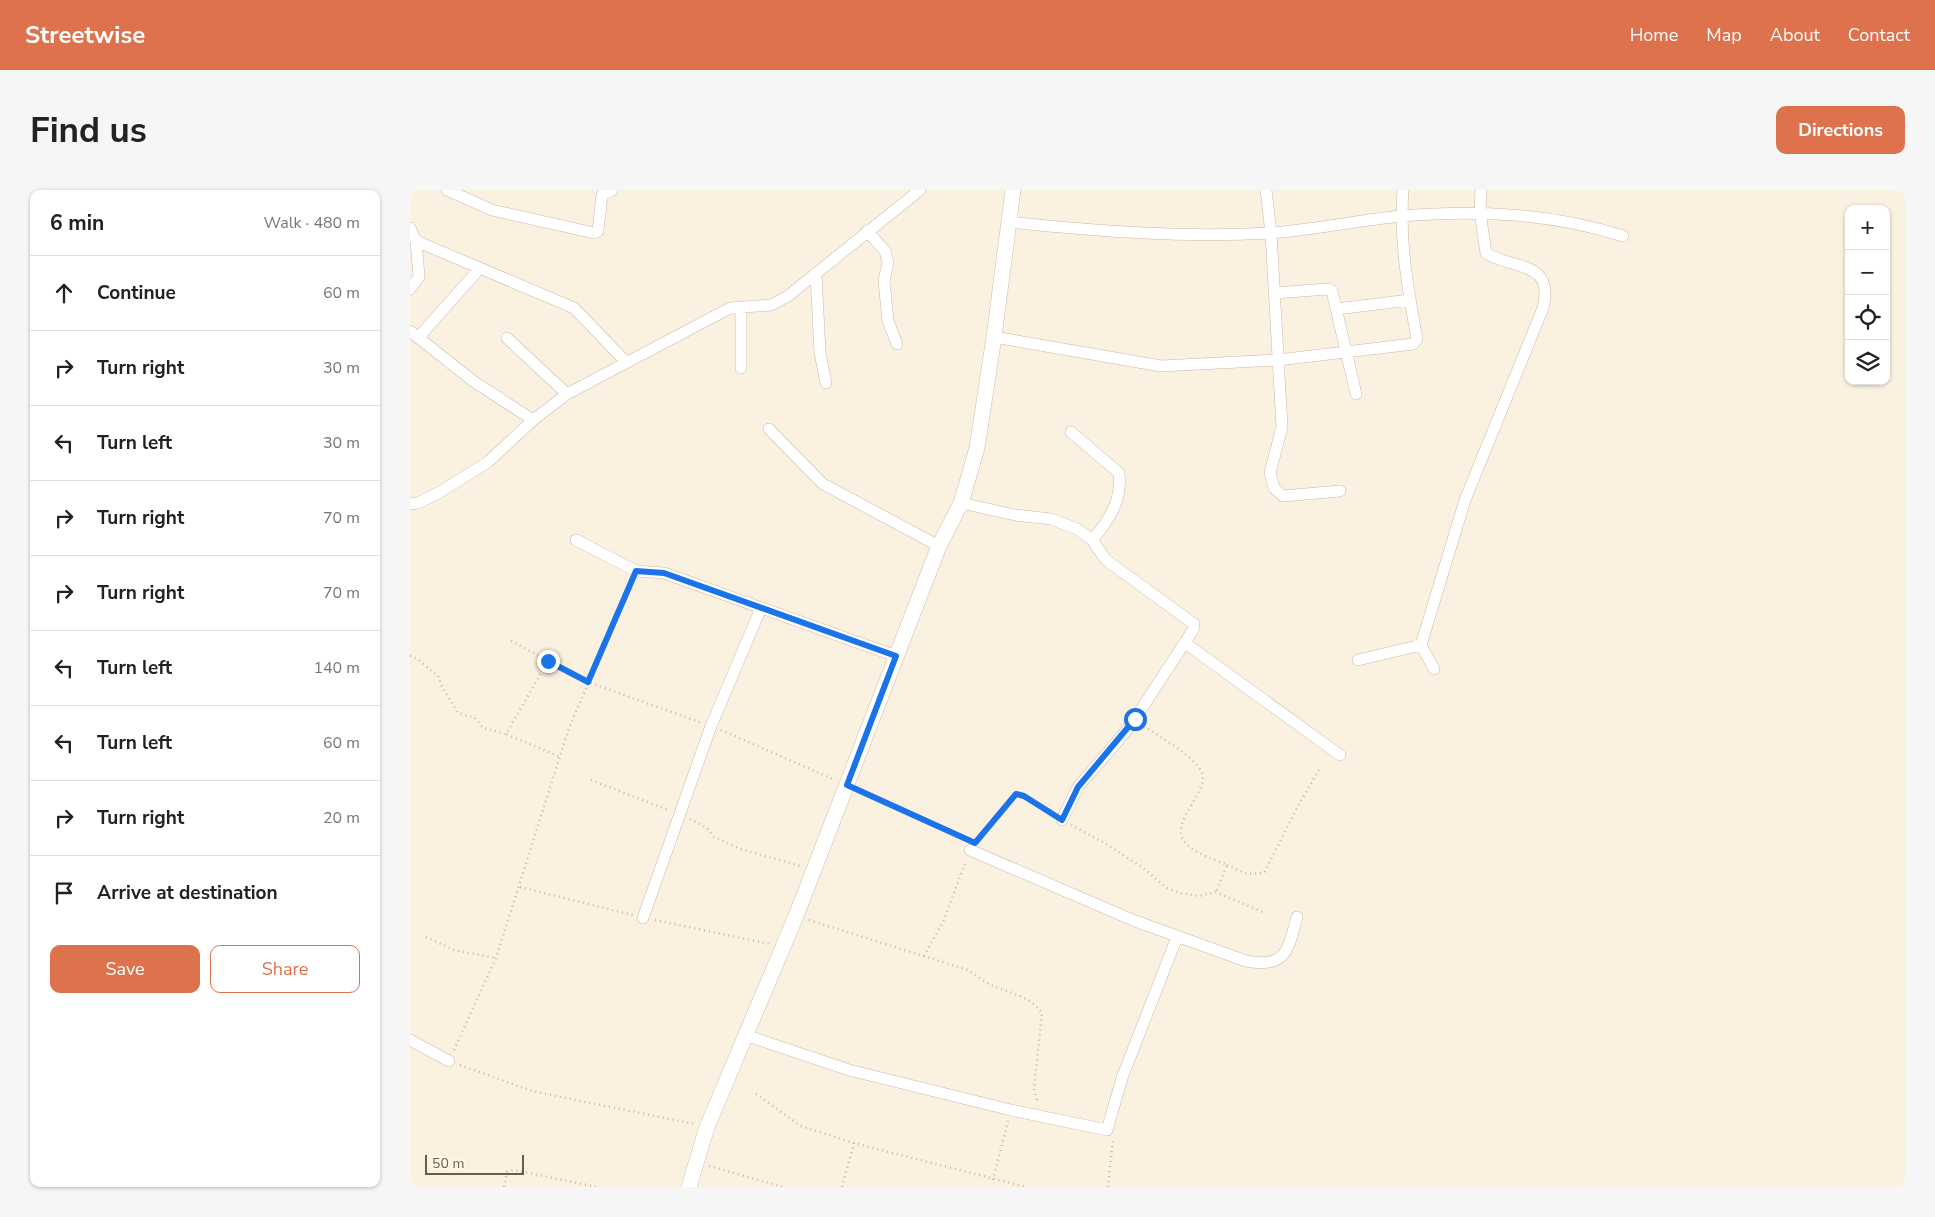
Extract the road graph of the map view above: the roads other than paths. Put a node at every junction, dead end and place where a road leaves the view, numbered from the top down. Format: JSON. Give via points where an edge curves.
{"nodes":[{"id":1,"x":447,"y":190,"type":"edge"},
{"id":2,"x":612,"y":190,"type":"edge"},
{"id":3,"x":920,"y":190,"type":"edge"},
{"id":4,"x":1013,"y":190,"type":"edge"},
{"id":5,"x":1266,"y":190,"type":"edge"},
{"id":6,"x":1403,"y":190,"type":"edge"},
{"id":7,"x":1481,"y":190,"type":"edge"},
{"id":8,"x":474,"y":195,"type":"edge"},
{"id":9,"x":1480,"y":212,"type":"junction"},
{"id":10,"x":1401,"y":216,"type":"junction"},
{"id":11,"x":1009,"y":222,"type":"junction"},
{"id":12,"x":410,"y":228,"type":"edge"},
{"id":13,"x":867,"y":231,"type":"junction"},
{"id":14,"x":1271,"y":233,"type":"junction"},
{"id":15,"x":1623,"y":236,"type":"dead end"},
{"id":16,"x":416,"y":241,"type":"junction"},
{"id":17,"x":480,"y":268,"type":"junction"},
{"id":18,"x":816,"y":273,"type":"junction"},
{"id":19,"x":410,"y":289,"type":"edge"},
{"id":20,"x":1274,"y":293,"type":"junction"},
{"id":21,"x":1410,"y":300,"type":"junction"},
{"id":22,"x":740,"y":307,"type":"junction"},
{"id":23,"x":1336,"y":309,"type":"junction"},
{"id":24,"x":414,"y":335,"type":"edge"},
{"id":25,"x":994,"y":337,"type":"junction"},
{"id":26,"x":507,"y":338,"type":"dead end"},
{"id":27,"x":897,"y":344,"type":"dead end"},
{"id":28,"x":1346,"y":352,"type":"junction"},
{"id":29,"x":1278,"y":360,"type":"junction"},
{"id":30,"x":626,"y":362,"type":"junction"},
{"id":31,"x":740,"y":368,"type":"dead end"},
{"id":32,"x":826,"y":383,"type":"dead end"},
{"id":33,"x":566,"y":394,"type":"junction"},
{"id":34,"x":1356,"y":394,"type":"dead end"},
{"id":35,"x":533,"y":420,"type":"junction"},
{"id":36,"x":769,"y":429,"type":"dead end"},
{"id":37,"x":1071,"y":432,"type":"dead end"},
{"id":38,"x":1340,"y":491,"type":"dead end"},
{"id":39,"x":961,"y":503,"type":"junction"},
{"id":40,"x":410,"y":504,"type":"edge"},
{"id":41,"x":576,"y":540,"type":"dead end"},
{"id":42,"x":1092,"y":540,"type":"junction"},
{"id":43,"x":939,"y":546,"type":"junction"},
{"id":44,"x":761,"y":608,"type":"junction"},
{"id":45,"x":1185,"y":643,"type":"junction"},
{"id":46,"x":1421,"y":645,"type":"junction"},
{"id":47,"x":896,"y":656,"type":"junction"},
{"id":48,"x":1358,"y":660,"type":"dead end"},
{"id":49,"x":1434,"y":669,"type":"dead end"},
{"id":50,"x":1340,"y":755,"type":"dead end"},
{"id":51,"x":1062,"y":820,"type":"road end"},
{"id":52,"x":970,"y":850,"type":"road end"},
{"id":53,"x":1297,"y":917,"type":"dead end"},
{"id":54,"x":644,"y":918,"type":"dead end"},
{"id":55,"x":1177,"y":937,"type":"junction"},
{"id":56,"x":745,"y":1035,"type":"junction"},
{"id":57,"x":410,"y":1040,"type":"edge"},
{"id":58,"x":449,"y":1061,"type":"road end"},
{"id":59,"x":689,"y":1187,"type":"edge"}],
"edges":[{"from":1,"to":8,"type":"street"},
{"from":2,"to":8,"type":"street","via":[[602,195],[596,233],[492,210]]},
{"from":3,"to":13,"type":"street"},
{"from":4,"to":11,"type":"main road"},
{"from":5,"to":14,"type":"street"},
{"from":6,"to":10,"type":"street"},
{"from":7,"to":9,"type":"street"},
{"from":9,"to":10,"type":"street"},
{"from":9,"to":15,"type":"street","via":[[1544,217],[1585,224]]},
{"from":9,"to":46,"type":"street","via":[[1486,253],[1534,271],[1543,280],[1547,293],[1465,500]]},
{"from":10,"to":14,"type":"street"},
{"from":10,"to":21,"type":"street"},
{"from":11,"to":14,"type":"street","via":[[1121,233]]},
{"from":11,"to":25,"type":"main road"},
{"from":12,"to":16,"type":"street"},
{"from":13,"to":18,"type":"street"},
{"from":13,"to":27,"type":"street","via":[[885,251],[888,262],[884,281],[888,322]]},
{"from":14,"to":20,"type":"street"},
{"from":16,"to":17,"type":"street"},
{"from":16,"to":19,"type":"street","via":[[418,277]]},
{"from":17,"to":24,"type":"street"},
{"from":17,"to":30,"type":"street","via":[[574,308]]},
{"from":18,"to":22,"type":"street","via":[[772,305]]},
{"from":18,"to":32,"type":"street","via":[[820,353]]},
{"from":20,"to":23,"type":"street","via":[[1330,290]]},
{"from":20,"to":29,"type":"street"},
{"from":21,"to":23,"type":"street"},
{"from":21,"to":28,"type":"street","via":[[1416,342]]},
{"from":22,"to":30,"type":"street","via":[[730,308]]},
{"from":22,"to":31,"type":"street"},
{"from":23,"to":28,"type":"street"},
{"from":24,"to":35,"type":"street","via":[[473,381]]},
{"from":25,"to":29,"type":"street","via":[[1161,366]]},
{"from":25,"to":39,"type":"main road","via":[[977,448]]},
{"from":26,"to":33,"type":"street"},
{"from":28,"to":29,"type":"street"},
{"from":28,"to":34,"type":"street"},
{"from":29,"to":38,"type":"street","via":[[1282,427],[1270,473],[1274,488],[1283,496]]},
{"from":30,"to":33,"type":"street"},
{"from":33,"to":35,"type":"street"},
{"from":35,"to":40,"type":"street","via":[[488,462],[440,492]]},
{"from":36,"to":43,"type":"street","via":[[823,484]]},
{"from":37,"to":42,"type":"street","via":[[1119,473],[1121,490],[1106,524]]},
{"from":39,"to":42,"type":"street","via":[[1014,515],[1051,519],[1077,529]]},
{"from":39,"to":43,"type":"main road"},
{"from":41,"to":44,"type":"street","via":[[636,571],[664,573]]},
{"from":42,"to":45,"type":"street","via":[[1106,560],[1194,624]]},
{"from":43,"to":47,"type":"main road"},
{"from":44,"to":47,"type":"street"},
{"from":44,"to":54,"type":"street","via":[[711,726]]},
{"from":45,"to":50,"type":"street"},
{"from":45,"to":51,"type":"street","via":[[1135,719],[1078,787]]},
{"from":46,"to":48,"type":"street"},
{"from":46,"to":49,"type":"street"},
{"from":47,"to":56,"type":"main road","via":[[796,916]]},
{"from":52,"to":55,"type":"street"},
{"from":53,"to":55,"type":"street","via":[[1283,957],[1272,964],[1246,961]]},
{"from":55,"to":56,"type":"street","via":[[1122,1078],[1107,1130],[849,1070]]},
{"from":56,"to":59,"type":"main road","via":[[707,1127]]},
{"from":57,"to":58,"type":"street"}]}
